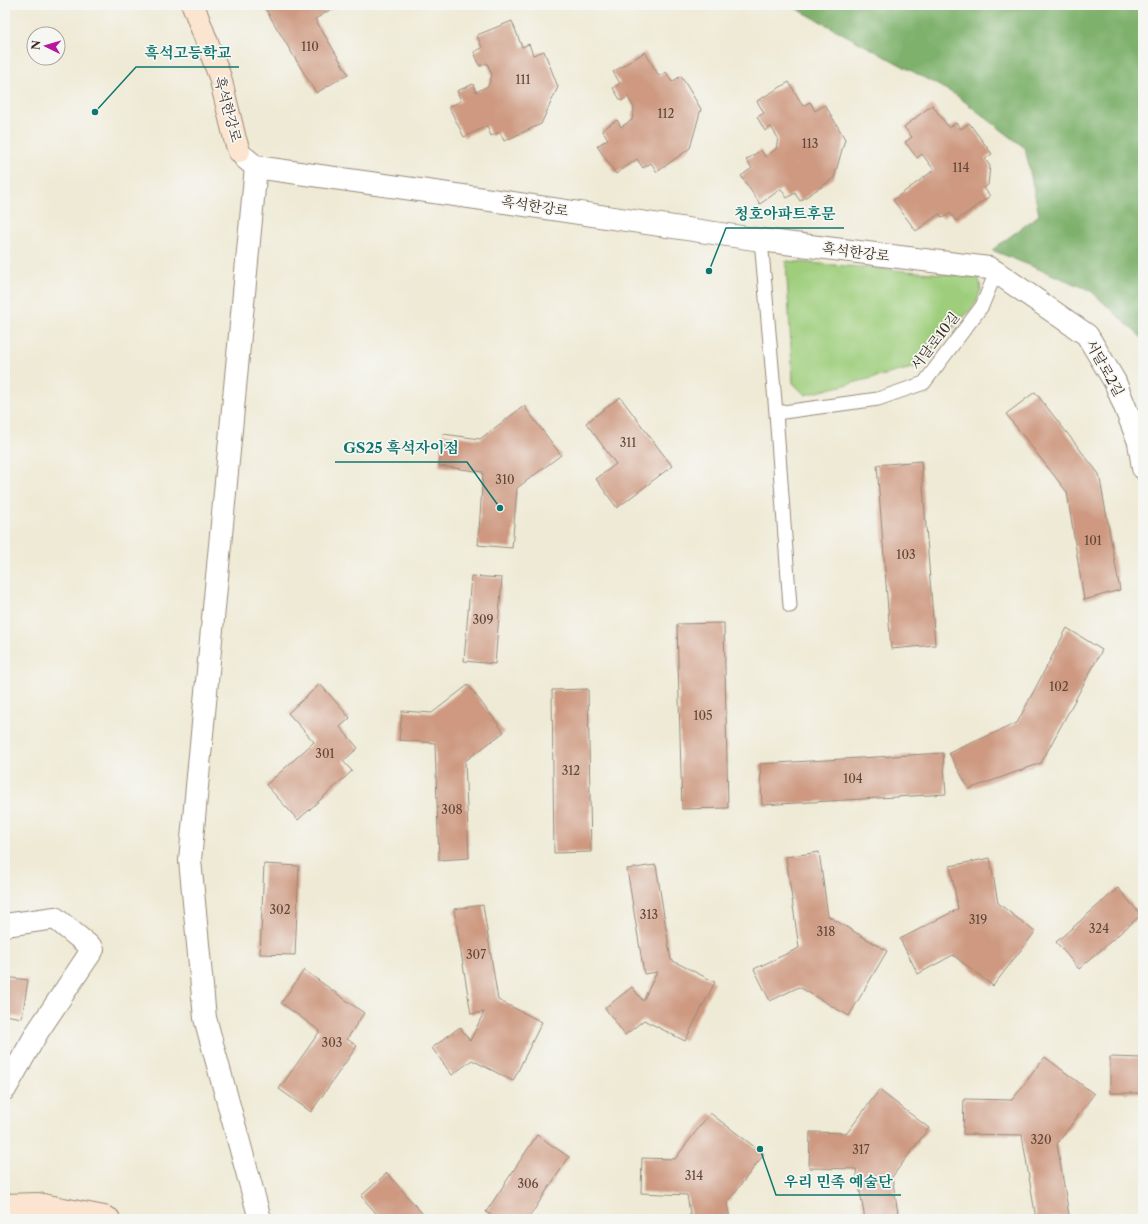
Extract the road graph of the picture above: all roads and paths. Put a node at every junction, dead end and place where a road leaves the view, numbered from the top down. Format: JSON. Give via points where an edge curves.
{"nodes":[{"id":1,"x":193,"y":5,"type":"edge"},
{"id":2,"x":256,"y":167,"type":"junction"},
{"id":3,"x":761,"y":240,"type":"junction"},
{"id":4,"x":992,"y":270,"type":"junction"},
{"id":5,"x":776,"y":413,"type":"junction"},
{"id":6,"x":1143,"y":468,"type":"edge"},
{"id":7,"x":790,"y":606,"type":"dead end"},
{"id":8,"x":5,"y":925,"type":"edge"},
{"id":9,"x":5,"y":1089,"type":"edge"},
{"id":10,"x":5,"y":1205,"type":"edge"},
{"id":11,"x":110,"y":1219,"type":"edge"},
{"id":12,"x":260,"y":1219,"type":"edge"}],
"edges":[{"from":1,"to":2,"type":"street","name":"흑석한강로","via":[[220,77],[239,151]]},
{"from":2,"to":3,"type":"street","name":"흑석한강로"},
{"from":2,"to":12,"type":"street","via":[[190,860],[204,1018]]},
{"from":3,"to":4,"type":"street","name":"흑석한강로"},
{"from":3,"to":5,"type":"lane"},
{"from":4,"to":5,"type":"lane","name":"서달로10길","via":[[982,306],[924,383],[878,399]]},
{"from":4,"to":6,"type":"street","name":"서달로2길","via":[[1087,335],[1115,382],[1139,442]]},
{"from":5,"to":7,"type":"lane"},
{"from":8,"to":9,"type":"street","via":[[55,918],[94,949],[38,1030]]},
{"from":10,"to":11,"type":"street","via":[[38,1204]]}]}
